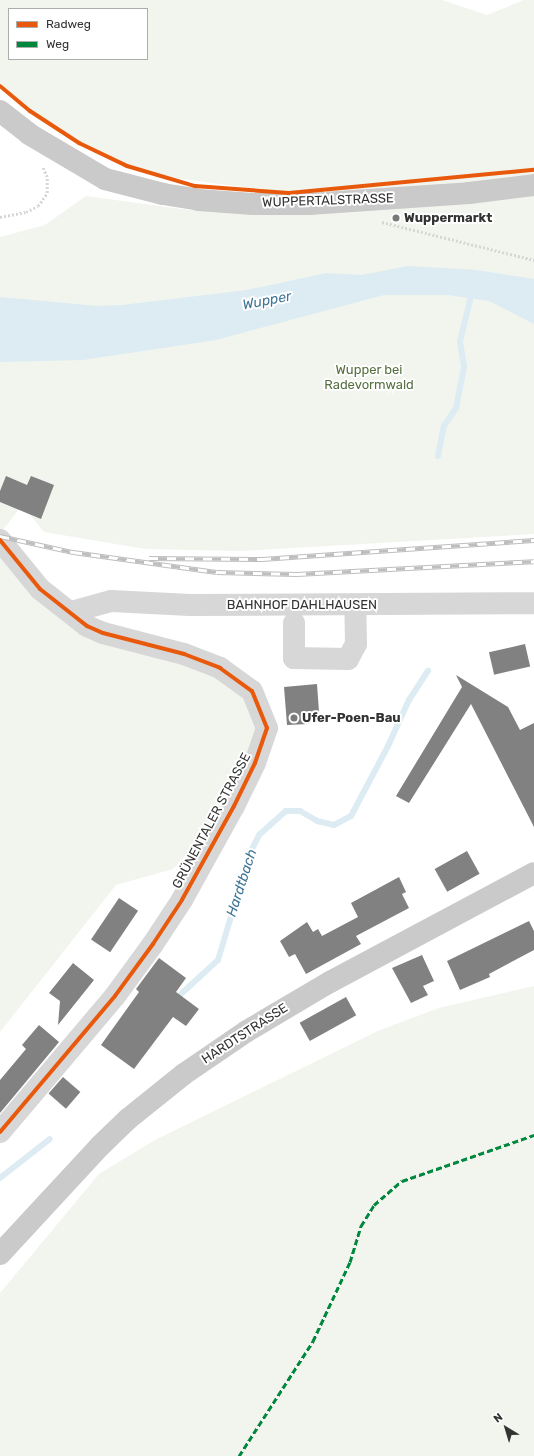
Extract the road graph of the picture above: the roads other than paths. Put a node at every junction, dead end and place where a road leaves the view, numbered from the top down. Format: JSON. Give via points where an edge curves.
{"nodes":[{"id":1,"x":0,"y":111,"type":"edge"},
{"id":2,"x":534,"y":185,"type":"edge"},
{"id":3,"x":0,"y":540,"type":"edge"},
{"id":4,"x":534,"y":603,"type":"edge"},
{"id":5,"x":355,"y":605,"type":"junction"},
{"id":6,"x":71,"y":612,"type":"junction"},
{"id":7,"x":294,"y":623,"type":"dead end"},
{"id":8,"x":534,"y":873,"type":"edge"},
{"id":9,"x":0,"y":1132,"type":"edge"},
{"id":10,"x":0,"y":1254,"type":"edge"}],
"edges":[{"from":1,"to":2,"type":"main road","name":"WUPPERTALSTRASSE","via":[[40,141],[105,179],[162,194],[199,200],[309,204],[468,193]]},
{"from":3,"to":6,"type":"street","name":"GRÜNENTALER STRASSE","via":[[40,589]]},
{"from":4,"to":5,"type":"street","name":"BAHNHOF DAHLHAUSEN"},
{"from":5,"to":6,"type":"street","name":"BAHNHOF DAHLHAUSEN","via":[[190,605],[111,601]]},
{"from":5,"to":7,"type":"street","via":[[356,644],[348,659],[294,658]]},
{"from":6,"to":9,"type":"street","name":"GRÜNENTALER STRASSE","via":[[87,626],[103,633],[184,654],[220,668],[252,691],[267,728],[256,763],[230,813],[182,900],[153,944],[115,996]]},
{"from":8,"to":10,"type":"main road","name":"HARDTSTRASSE","via":[[330,982],[247,1031],[184,1074],[128,1119],[100,1146]]}]}
